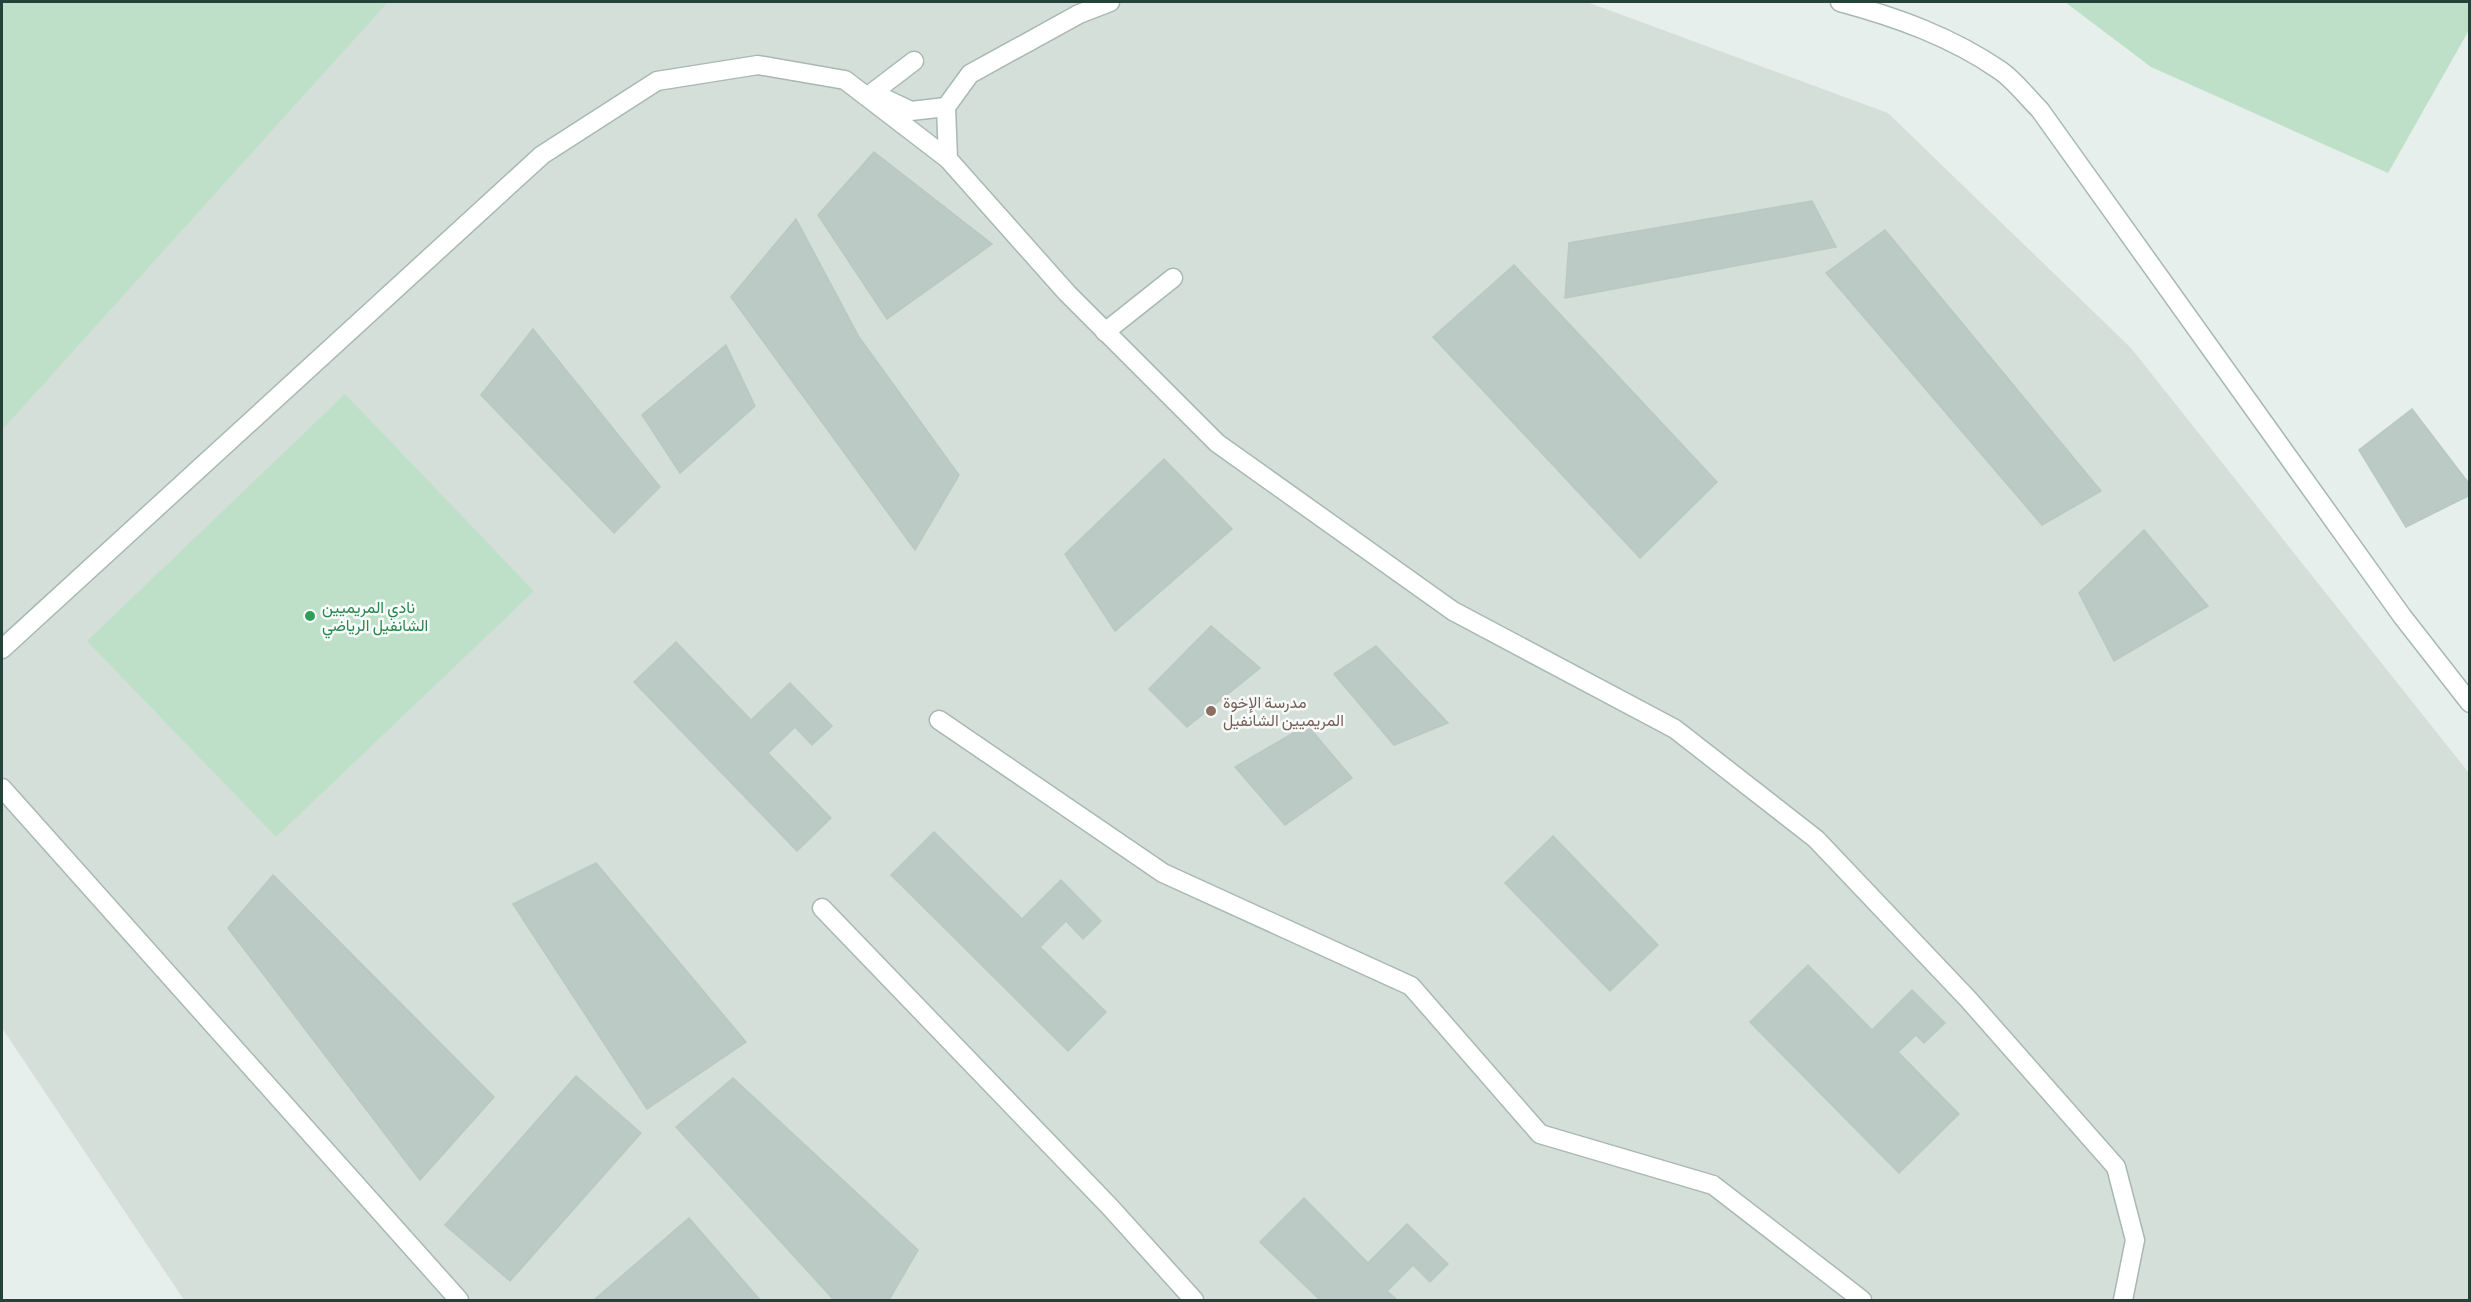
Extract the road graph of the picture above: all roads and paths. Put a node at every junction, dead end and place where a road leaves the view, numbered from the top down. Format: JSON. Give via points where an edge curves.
{"nodes":[{"id":1,"x":1110,"y":2,"type":"edge"},
{"id":2,"x":1840,"y":2,"type":"edge"},
{"id":3,"x":914,"y":61,"type":"dead end"},
{"id":4,"x":845,"y":80,"type":"junction"},
{"id":5,"x":872,"y":93,"type":"junction"},
{"id":6,"x":946,"y":107,"type":"junction"},
{"id":7,"x":948,"y":159,"type":"junction"},
{"id":8,"x":1173,"y":278,"type":"dead end"},
{"id":9,"x":1105,"y":332,"type":"junction"},
{"id":10,"x":2,"y":649,"type":"edge"},
{"id":11,"x":2469,"y":703,"type":"edge"},
{"id":12,"x":939,"y":720,"type":"dead end"},
{"id":13,"x":2,"y":788,"type":"edge"},
{"id":14,"x":822,"y":908,"type":"dead end"},
{"id":15,"x":459,"y":1300,"type":"edge"},
{"id":16,"x":1194,"y":1300,"type":"edge"},
{"id":17,"x":1862,"y":1300,"type":"edge"},
{"id":18,"x":2123,"y":1300,"type":"edge"}],
"edges":[{"from":1,"to":6,"type":"street","via":[[1079,14],[970,74]]},
{"from":2,"to":11,"type":"street","via":[[1886,15],[1965,49],[2002,72],[2040,110],[2402,616]]},
{"from":3,"to":5,"type":"street"},
{"from":4,"to":5,"type":"street"},
{"from":4,"to":7,"type":"street"},
{"from":4,"to":10,"type":"street","via":[[758,65],[657,81],[542,155]]},
{"from":5,"to":6,"type":"street","via":[[911,111]]},
{"from":6,"to":7,"type":"street"},
{"from":7,"to":9,"type":"street"},
{"from":8,"to":9,"type":"street"},
{"from":9,"to":18,"type":"street","via":[[1217,443],[1453,611],[1675,729],[1816,839],[1968,999],[2116,1167],[2134,1240]]},
{"from":12,"to":17,"type":"street","via":[[1163,873],[1411,986],[1540,1134],[1713,1185]]},
{"from":13,"to":15,"type":"street"},
{"from":14,"to":16,"type":"street","via":[[1110,1207]]}]}
